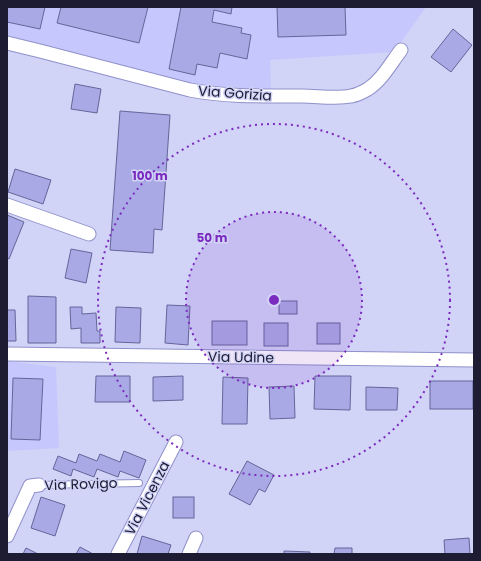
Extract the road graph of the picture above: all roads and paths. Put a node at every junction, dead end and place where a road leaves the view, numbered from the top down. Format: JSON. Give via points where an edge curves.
{"nodes":[{"id":1,"x":7,"y":43,"type":"edge"},
{"id":2,"x":401,"y":50,"type":"dead end"},
{"id":3,"x":7,"y":204,"type":"edge"},
{"id":4,"x":89,"y":234,"type":"dead end"},
{"id":5,"x":7,"y":354,"type":"edge"},
{"id":6,"x":474,"y":360,"type":"edge"},
{"id":7,"x":176,"y":442,"type":"dead end"},
{"id":8,"x":139,"y":483,"type":"dead end"},
{"id":9,"x":39,"y":486,"type":"joint"},
{"id":10,"x":7,"y":536,"type":"edge"},
{"id":11,"x":196,"y":538,"type":"dead end"},
{"id":12,"x":118,"y":554,"type":"edge"},
{"id":13,"x":189,"y":554,"type":"edge"}],
"edges":[{"from":1,"to":2,"type":"street","name":"Via Gorizia","via":[[204,93],[322,97],[350,96],[368,89]]},
{"from":3,"to":4,"type":"street"},
{"from":5,"to":6,"type":"street","name":"Via Udine"},
{"from":7,"to":12,"type":"street","name":"Via Vicenza"},
{"from":8,"to":9,"type":"lane","name":"Via Rovigo"},
{"from":9,"to":10,"type":"street","name":"Via Rovigo","via":[[30,486]]},
{"from":11,"to":13,"type":"street"}]}
